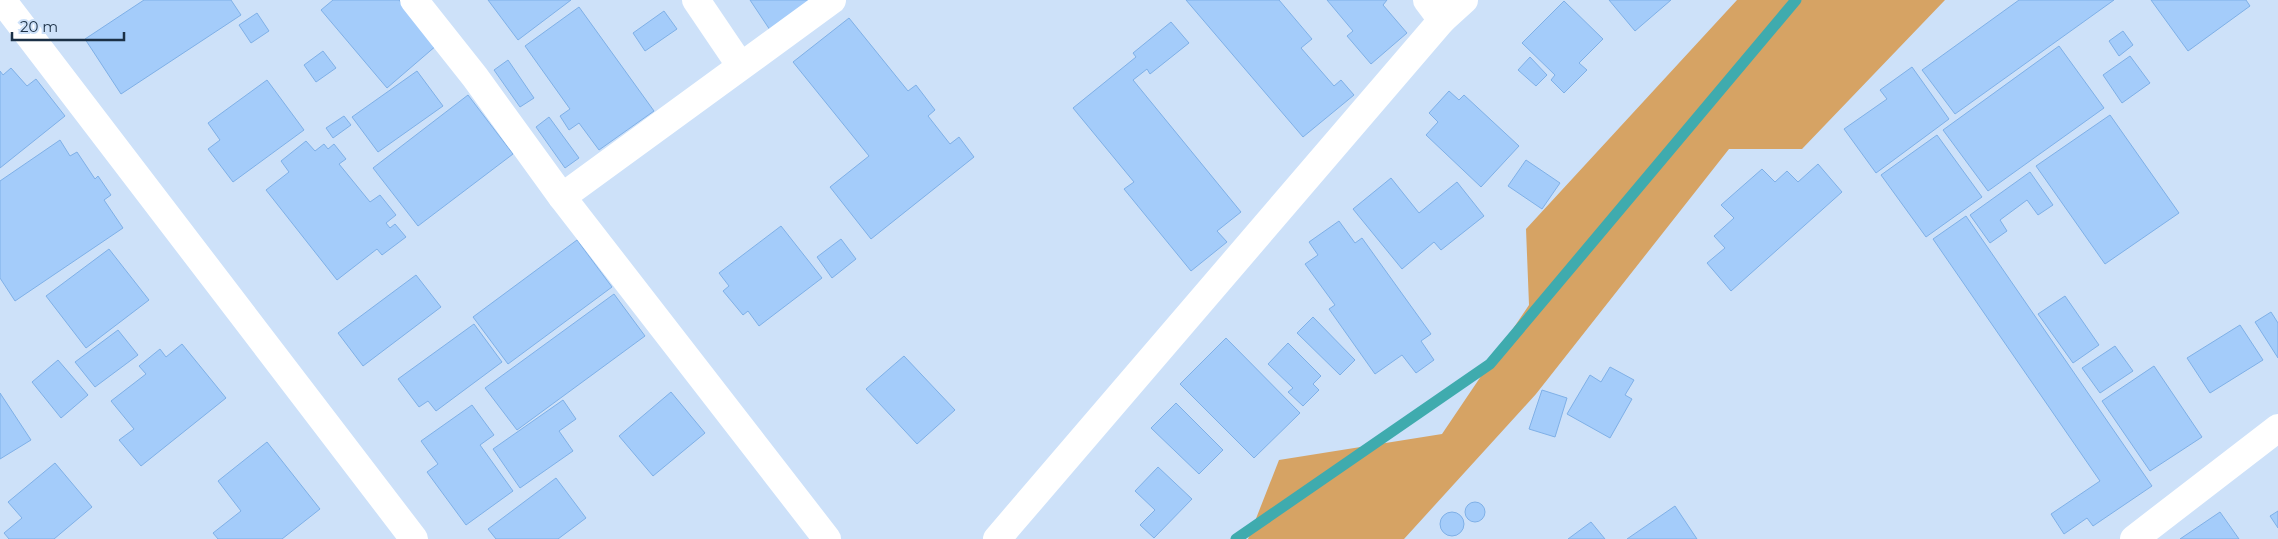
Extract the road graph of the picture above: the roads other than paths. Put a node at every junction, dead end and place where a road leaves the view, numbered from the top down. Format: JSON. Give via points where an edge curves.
{"nodes":[{"id":1,"x":2,"y":0,"type":"edge"},
{"id":2,"x":414,"y":0,"type":"edge"},
{"id":3,"x":696,"y":0,"type":"edge"},
{"id":4,"x":832,"y":0,"type":"edge"},
{"id":5,"x":1464,"y":0,"type":"edge"},
{"id":6,"x":1435,"y":10,"type":"edge"},
{"id":7,"x":740,"y":66,"type":"junction"},
{"id":8,"x":562,"y":197,"type":"junction"},
{"id":9,"x":2278,"y":428,"type":"edge"},
{"id":10,"x":414,"y":539,"type":"edge"},
{"id":11,"x":826,"y":539,"type":"edge"},
{"id":12,"x":998,"y":539,"type":"edge"},
{"id":13,"x":2134,"y":539,"type":"edge"}],
"edges":[{"from":1,"to":10,"type":"street"},
{"from":2,"to":8,"type":"street","via":[[475,77]]},
{"from":3,"to":7,"type":"street"},
{"from":4,"to":7,"type":"street"},
{"from":5,"to":6,"type":"street"},
{"from":6,"to":12,"type":"street"},
{"from":7,"to":8,"type":"street"},
{"from":8,"to":11,"type":"street"},
{"from":9,"to":13,"type":"street"}]}
